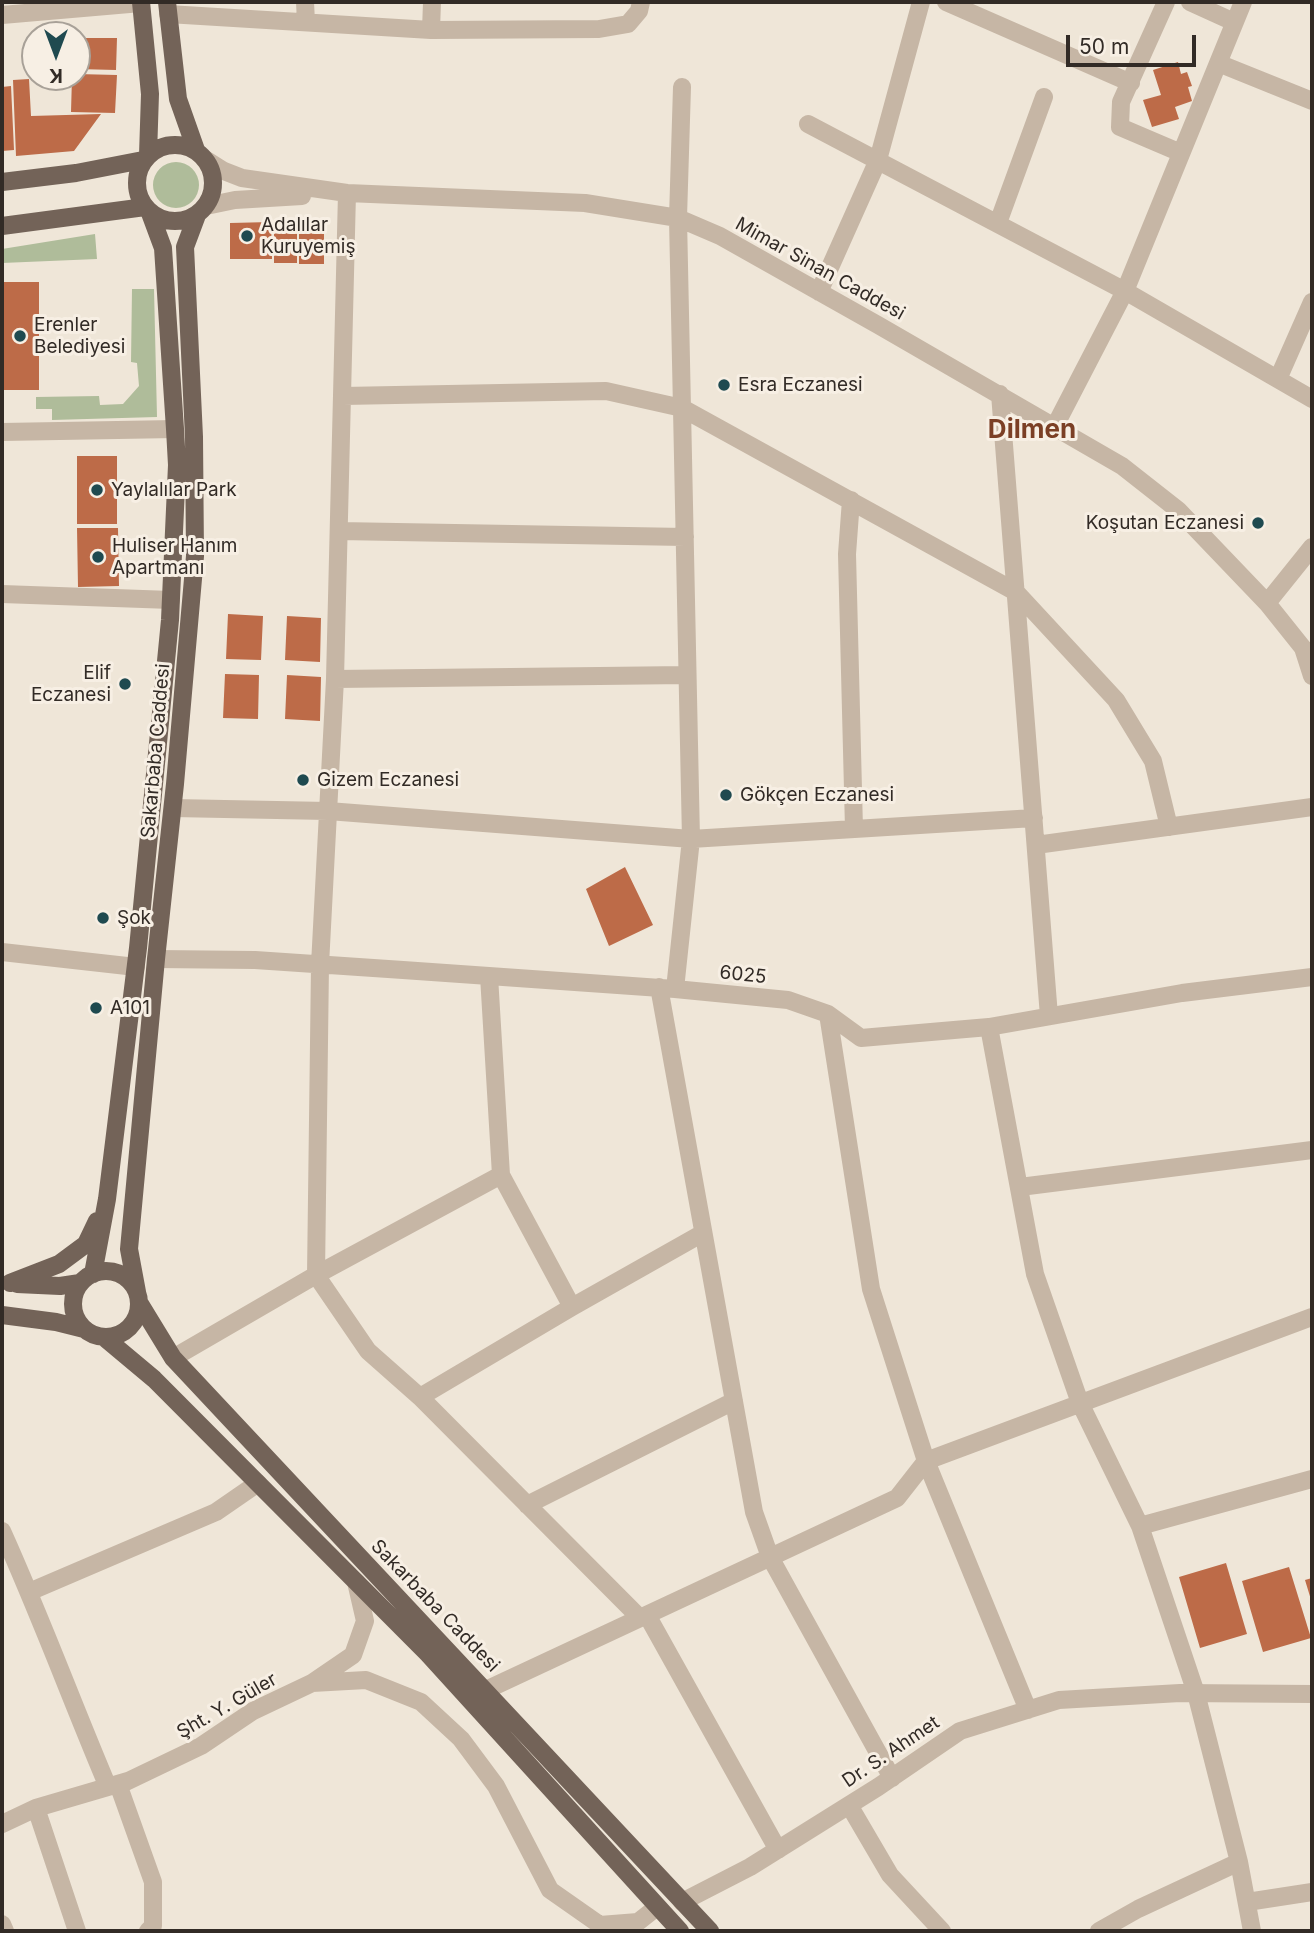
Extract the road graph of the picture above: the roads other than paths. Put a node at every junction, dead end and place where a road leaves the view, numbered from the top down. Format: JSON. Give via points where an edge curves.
{"nodes":[{"id":1,"x":141,"y":2,"type":"edge"},
{"id":2,"x":305,"y":2,"type":"edge"},
{"id":3,"x":432,"y":2,"type":"edge"},
{"id":4,"x":640,"y":2,"type":"edge"},
{"id":5,"x":921,"y":2,"type":"edge"},
{"id":6,"x":946,"y":2,"type":"edge"},
{"id":7,"x":1166,"y":2,"type":"edge"},
{"id":8,"x":1190,"y":2,"type":"edge"},
{"id":9,"x":1243,"y":2,"type":"edge"},
{"id":10,"x":167,"y":8,"type":"edge"},
{"id":11,"x":2,"y":15,"type":"edge"},
{"id":12,"x":306,"y":22,"type":"junction"},
{"id":13,"x":1234,"y":22,"type":"junction"},
{"id":14,"x":430,"y":30,"type":"junction"},
{"id":15,"x":1218,"y":63,"type":"junction"},
{"id":16,"x":1131,"y":83,"type":"junction"},
{"id":17,"x":682,"y":87,"type":"dead end"},
{"id":18,"x":1044,"y":97,"type":"dead end"},
{"id":19,"x":1312,"y":101,"type":"edge"},
{"id":20,"x":808,"y":124,"type":"dead end"},
{"id":21,"x":1181,"y":153,"type":"junction"},
{"id":22,"x":201,"y":155,"type":"junction"},
{"id":23,"x":145,"y":158,"type":"junction"},
{"id":24,"x":878,"y":160,"type":"junction"},
{"id":25,"x":2,"y":182,"type":"edge"},
{"id":26,"x":347,"y":193,"type":"junction"},
{"id":27,"x":147,"y":210,"type":"junction"},
{"id":28,"x":202,"y":210,"type":"junction"},
{"id":29,"x":678,"y":218,"type":"junction"},
{"id":30,"x":998,"y":223,"type":"junction"},
{"id":31,"x":2,"y":226,"type":"edge"},
{"id":32,"x":1125,"y":290,"type":"junction"},
{"id":33,"x":819,"y":292,"type":"junction"},
{"id":34,"x":1312,"y":302,"type":"edge"},
{"id":35,"x":1278,"y":379,"type":"junction"},
{"id":36,"x":1000,"y":394,"type":"junction"},
{"id":37,"x":343,"y":396,"type":"junction"},
{"id":38,"x":1312,"y":399,"type":"edge"},
{"id":39,"x":682,"y":408,"type":"junction"},
{"id":40,"x":1055,"y":426,"type":"junction"},
{"id":41,"x":175,"y":429,"type":"junction"},
{"id":42,"x":2,"y":432,"type":"edge"},
{"id":43,"x":851,"y":500,"type":"junction"},
{"id":44,"x":339,"y":531,"type":"junction"},
{"id":45,"x":685,"y":537,"type":"junction"},
{"id":46,"x":1312,"y":547,"type":"edge"},
{"id":47,"x":1016,"y":592,"type":"junction"},
{"id":48,"x":2,"y":594,"type":"edge"},
{"id":49,"x":171,"y":600,"type":"junction"},
{"id":50,"x":1267,"y":603,"type":"junction"},
{"id":51,"x":1308,"y":651,"type":"edge"},
{"id":52,"x":687,"y":675,"type":"junction"},
{"id":53,"x":1312,"y":676,"type":"edge"},
{"id":54,"x":335,"y":679,"type":"junction"},
{"id":55,"x":1312,"y":807,"type":"edge"},
{"id":56,"x":173,"y":808,"type":"junction"},
{"id":57,"x":328,"y":811,"type":"junction"},
{"id":58,"x":1034,"y":818,"type":"junction"},
{"id":59,"x":1169,"y":827,"type":"junction"},
{"id":60,"x":853,"y":829,"type":"junction"},
{"id":61,"x":691,"y":839,"type":"junction"},
{"id":62,"x":1036,"y":845,"type":"junction"},
{"id":63,"x":2,"y":952,"type":"edge"},
{"id":64,"x":156,"y":959,"type":"junction"},
{"id":65,"x":320,"y":965,"type":"junction"},
{"id":66,"x":136,"y":967,"type":"junction"},
{"id":67,"x":489,"y":975,"type":"junction"},
{"id":68,"x":1312,"y":976,"type":"edge"},
{"id":69,"x":667,"y":988,"type":"junction"},
{"id":70,"x":828,"y":1014,"type":"junction"},
{"id":71,"x":1049,"y":1016,"type":"junction"},
{"id":72,"x":989,"y":1027,"type":"junction"},
{"id":73,"x":1312,"y":1150,"type":"edge"},
{"id":74,"x":501,"y":1175,"type":"junction"},
{"id":75,"x":1020,"y":1187,"type":"junction"},
{"id":76,"x":107,"y":1199,"type":"junction"},
{"id":77,"x":703,"y":1233,"type":"junction"},
{"id":78,"x":316,"y":1275,"type":"junction"},
{"id":79,"x":87,"y":1279,"type":"junction"},
{"id":80,"x":6,"y":1283,"type":"edge"},
{"id":81,"x":139,"y":1298,"type":"junction"},
{"id":82,"x":572,"y":1307,"type":"junction"},
{"id":83,"x":2,"y":1315,"type":"edge"},
{"id":84,"x":1312,"y":1317,"type":"edge"},
{"id":85,"x":84,"y":1329,"type":"junction"},
{"id":86,"x":105,"y":1338,"type":"junction"},
{"id":87,"x":173,"y":1358,"type":"junction"},
{"id":88,"x":420,"y":1397,"type":"junction"},
{"id":89,"x":734,"y":1401,"type":"junction"},
{"id":90,"x":1080,"y":1404,"type":"junction"},
{"id":91,"x":926,"y":1461,"type":"junction"},
{"id":92,"x":1312,"y":1479,"type":"edge"},
{"id":93,"x":258,"y":1483,"type":"junction"},
{"id":94,"x":527,"y":1505,"type":"junction"},
{"id":95,"x":1140,"y":1526,"type":"junction"},
{"id":96,"x":2,"y":1531,"type":"edge"},
{"id":97,"x":771,"y":1557,"type":"junction"},
{"id":98,"x":356,"y":1582,"type":"junction"},
{"id":99,"x":29,"y":1592,"type":"junction"},
{"id":100,"x":643,"y":1617,"type":"junction"},
{"id":101,"x":312,"y":1683,"type":"junction"},
{"id":102,"x":486,"y":1690,"type":"junction"},
{"id":103,"x":1196,"y":1693,"type":"junction"},
{"id":104,"x":1312,"y":1694,"type":"edge"},
{"id":105,"x":1028,"y":1710,"type":"junction"},
{"id":106,"x":892,"y":1778,"type":"junction"},
{"id":107,"x":113,"y":1786,"type":"junction"},
{"id":108,"x":849,"y":1805,"type":"junction"},
{"id":109,"x":36,"y":1808,"type":"junction"},
{"id":110,"x":2,"y":1824,"type":"edge"},
{"id":111,"x":778,"y":1850,"type":"junction"},
{"id":112,"x":1239,"y":1862,"type":"junction"},
{"id":113,"x":1312,"y":1892,"type":"edge"},
{"id":114,"x":682,"y":1902,"type":"junction"},
{"id":115,"x":1247,"y":1902,"type":"junction"},
{"id":116,"x":657,"y":1907,"type":"junction"},
{"id":117,"x":2,"y":1924,"type":"edge"},
{"id":118,"x":595,"y":1928,"type":"edge"},
{"id":119,"x":5,"y":1931,"type":"edge"},
{"id":120,"x":78,"y":1931,"type":"edge"},
{"id":121,"x":148,"y":1931,"type":"edge"},
{"id":122,"x":680,"y":1931,"type":"edge"},
{"id":123,"x":710,"y":1931,"type":"edge"},
{"id":124,"x":942,"y":1931,"type":"edge"},
{"id":125,"x":1099,"y":1931,"type":"edge"},
{"id":126,"x":1252,"y":1931,"type":"edge"}],
"edges":[{"from":1,"to":11,"type":"street"},
{"from":1,"to":23,"type":"main road","via":[[150,94]]},
{"from":2,"to":12,"type":"street"},
{"from":3,"to":14,"type":"street"},
{"from":4,"to":14,"type":"street","via":[[639,12],[628,24],[598,29]]},
{"from":5,"to":24,"type":"street"},
{"from":6,"to":16,"type":"street"},
{"from":7,"to":16,"type":"street"},
{"from":8,"to":13,"type":"street"},
{"from":9,"to":13,"type":"street"},
{"from":10,"to":12,"type":"street"},
{"from":10,"to":22,"type":"main road","via":[[178,99]]},
{"from":12,"to":14,"type":"street"},
{"from":13,"to":15,"type":"street"},
{"from":15,"to":19,"type":"street"},
{"from":15,"to":21,"type":"street"},
{"from":16,"to":21,"type":"street","via":[[1121,102],[1120,127]]},
{"from":17,"to":29,"type":"street"},
{"from":18,"to":30,"type":"street"},
{"from":20,"to":24,"type":"street"},
{"from":21,"to":32,"type":"street"},
{"from":22,"to":23,"type":"main road","via":[[184,145],[171,145]]},
{"from":22,"to":26,"type":"street","name":"Mimar Sinan Caddesi","via":[[242,178]]},
{"from":22,"to":28,"type":"main road","via":[[214,182]]},
{"from":23,"to":25,"type":"main road"},
{"from":23,"to":27,"type":"main road","via":[[136,184]]},
{"from":24,"to":30,"type":"street"},
{"from":24,"to":33,"type":"street"},
{"from":26,"to":28,"type":"street","via":[[235,200]]},
{"from":26,"to":29,"type":"street","name":"Mimar Sinan Caddesi","via":[[585,203]]},
{"from":26,"to":37,"type":"street"},
{"from":27,"to":28,"type":"main road","via":[[174,222]]},
{"from":27,"to":31,"type":"main road"},
{"from":27,"to":41,"type":"main road","name":"Sakarbaba Caddesi","via":[[163,248]]},
{"from":28,"to":56,"type":"main road","name":"Sakarbaba Caddesi","via":[[184,247],[195,556]]},
{"from":29,"to":33,"type":"street","name":"Mimar Sinan Caddesi","via":[[720,236]]},
{"from":29,"to":39,"type":"street"},
{"from":30,"to":32,"type":"street"},
{"from":32,"to":35,"type":"street"},
{"from":32,"to":40,"type":"street"},
{"from":33,"to":36,"type":"street","name":"Mimar Sinan Caddesi"},
{"from":34,"to":35,"type":"street"},
{"from":35,"to":38,"type":"street"},
{"from":36,"to":40,"type":"street","name":"Mimar Sinan Caddesi"},
{"from":36,"to":47,"type":"street"},
{"from":37,"to":39,"type":"street","via":[[606,391]]},
{"from":37,"to":44,"type":"street"},
{"from":39,"to":43,"type":"street"},
{"from":39,"to":45,"type":"street"},
{"from":40,"to":50,"type":"street","name":"Mimar Sinan Caddesi","via":[[1122,466],[1178,510]]},
{"from":41,"to":42,"type":"street"},
{"from":41,"to":49,"type":"main road","name":"Sakarbaba Caddesi"},
{"from":43,"to":47,"type":"street"},
{"from":43,"to":60,"type":"street","via":[[847,554]]},
{"from":44,"to":45,"type":"street"},
{"from":44,"to":54,"type":"street"},
{"from":45,"to":52,"type":"street"},
{"from":46,"to":50,"type":"street"},
{"from":47,"to":58,"type":"street"},
{"from":47,"to":59,"type":"street","via":[[1116,700],[1153,761]]},
{"from":48,"to":49,"type":"street"},
{"from":49,"to":66,"type":"main road","name":"Sakarbaba Caddesi"},
{"from":50,"to":51,"type":"street","name":"Mimar Sinan Caddesi"},
{"from":51,"to":53,"type":"street"},
{"from":52,"to":54,"type":"street"},
{"from":52,"to":61,"type":"street"},
{"from":54,"to":57,"type":"street"},
{"from":55,"to":59,"type":"street"},
{"from":56,"to":57,"type":"street"},
{"from":56,"to":64,"type":"main road","name":"Sakarbaba Caddesi"},
{"from":57,"to":61,"type":"street"},
{"from":57,"to":65,"type":"street"},
{"from":58,"to":60,"type":"street"},
{"from":58,"to":62,"type":"street"},
{"from":59,"to":62,"type":"street"},
{"from":60,"to":61,"type":"street"},
{"from":61,"to":69,"type":"street"},
{"from":62,"to":71,"type":"street"},
{"from":63,"to":66,"type":"street"},
{"from":64,"to":65,"type":"street","name":"6025"},
{"from":64,"to":81,"type":"main road","name":"Sakarbaba Caddesi","via":[[129,1249]]},
{"from":65,"to":67,"type":"street","name":"6025"},
{"from":65,"to":78,"type":"street"},
{"from":66,"to":76,"type":"main road","name":"Sakarbaba Caddesi"},
{"from":67,"to":69,"type":"street","name":"6025"},
{"from":67,"to":74,"type":"street"},
{"from":68,"to":71,"type":"street","name":"6025"},
{"from":69,"to":70,"type":"street","name":"6025","via":[[788,1000]]},
{"from":69,"to":77,"type":"street"},
{"from":70,"to":72,"type":"street","name":"6025","via":[[861,1038]]},
{"from":70,"to":91,"type":"street","via":[[871,1289]]},
{"from":71,"to":72,"type":"street","name":"6025"},
{"from":72,"to":75,"type":"street"},
{"from":73,"to":75,"type":"street"},
{"from":74,"to":78,"type":"street"},
{"from":74,"to":82,"type":"street"},
{"from":75,"to":90,"type":"street","via":[[1035,1274]]},
{"from":76,"to":79,"type":"main road","name":"Sakarbaba Caddesi"},
{"from":76,"to":80,"type":"main road","via":[[86,1244],[59,1264]]},
{"from":77,"to":82,"type":"street"},
{"from":77,"to":89,"type":"street"},
{"from":78,"to":87,"type":"street"},
{"from":78,"to":88,"type":"street","via":[[368,1350]]},
{"from":79,"to":80,"type":"main road","via":[[60,1286]]},
{"from":79,"to":81,"type":"main road","via":[[114,1272],[132,1283]]},
{"from":79,"to":85,"type":"main road","via":[[73,1302]]},
{"from":81,"to":86,"type":"main road","via":[[133,1324]]},
{"from":81,"to":87,"type":"main road","name":"Sakarbaba Caddesi"},
{"from":82,"to":88,"type":"street"},
{"from":83,"to":85,"type":"main road"},
{"from":84,"to":90,"type":"street"},
{"from":85,"to":86,"type":"main road"},
{"from":86,"to":93,"type":"main road","name":"Sakarbaba Caddesi","via":[[154,1379]]},
{"from":87,"to":102,"type":"main road","name":"Sakarbaba Caddesi"},
{"from":88,"to":94,"type":"street"},
{"from":89,"to":94,"type":"street"},
{"from":89,"to":97,"type":"street","via":[[754,1512]]},
{"from":90,"to":91,"type":"street"},
{"from":90,"to":95,"type":"street"},
{"from":91,"to":97,"type":"street","via":[[897,1498]]},
{"from":91,"to":105,"type":"street"},
{"from":92,"to":95,"type":"street"},
{"from":93,"to":98,"type":"main road","name":"Sakarbaba Caddesi"},
{"from":93,"to":99,"type":"street","via":[[216,1512]]},
{"from":94,"to":100,"type":"street"},
{"from":95,"to":103,"type":"street"},
{"from":96,"to":99,"type":"street"},
{"from":97,"to":100,"type":"street"},
{"from":97,"to":106,"type":"street"},
{"from":98,"to":101,"type":"street","via":[[365,1621],[353,1655]]},
{"from":98,"to":116,"type":"main road","name":"Sakarbaba Caddesi","via":[[428,1654]]},
{"from":99,"to":107,"type":"street"},
{"from":100,"to":102,"type":"street"},
{"from":100,"to":111,"type":"street"},
{"from":101,"to":107,"type":"street","name":"Şht. Y. Güler","via":[[253,1711],[201,1746]]},
{"from":101,"to":118,"type":"street","name":"Şht. Y. Güler","via":[[366,1681],[421,1702],[461,1739],[496,1786],[550,1889]]},
{"from":102,"to":114,"type":"main road","name":"Sakarbaba Caddesi"},
{"from":103,"to":104,"type":"street","name":"Dr. S. Ahmet"},
{"from":103,"to":105,"type":"street","name":"Dr. S. Ahmet","via":[[1059,1700]]},
{"from":103,"to":112,"type":"street"},
{"from":105,"to":106,"type":"street","name":"Dr. S. Ahmet","via":[[960,1731]]},
{"from":106,"to":108,"type":"street","name":"Dr. S. Ahmet"},
{"from":107,"to":109,"type":"street","name":"Şht. Y. Güler"},
{"from":107,"to":121,"type":"street","via":[[153,1882],[153,1926]]},
{"from":108,"to":111,"type":"street","name":"Dr. S. Ahmet"},
{"from":108,"to":124,"type":"street","via":[[890,1875]]},
{"from":109,"to":110,"type":"street","name":"Şht. Y. Güler"},
{"from":109,"to":120,"type":"street"},
{"from":111,"to":114,"type":"street","name":"Dr. S. Ahmet"},
{"from":112,"to":115,"type":"street"},
{"from":112,"to":125,"type":"street"},
{"from":113,"to":115,"type":"street"},
{"from":114,"to":123,"type":"main road","name":"Sakarbaba Caddesi"},
{"from":115,"to":126,"type":"street"},
{"from":116,"to":118,"type":"street","name":"Şht. Y. Güler","via":[[638,1923]]},
{"from":116,"to":122,"type":"main road","name":"Sakarbaba Caddesi"},
{"from":117,"to":119,"type":"street"}]}
